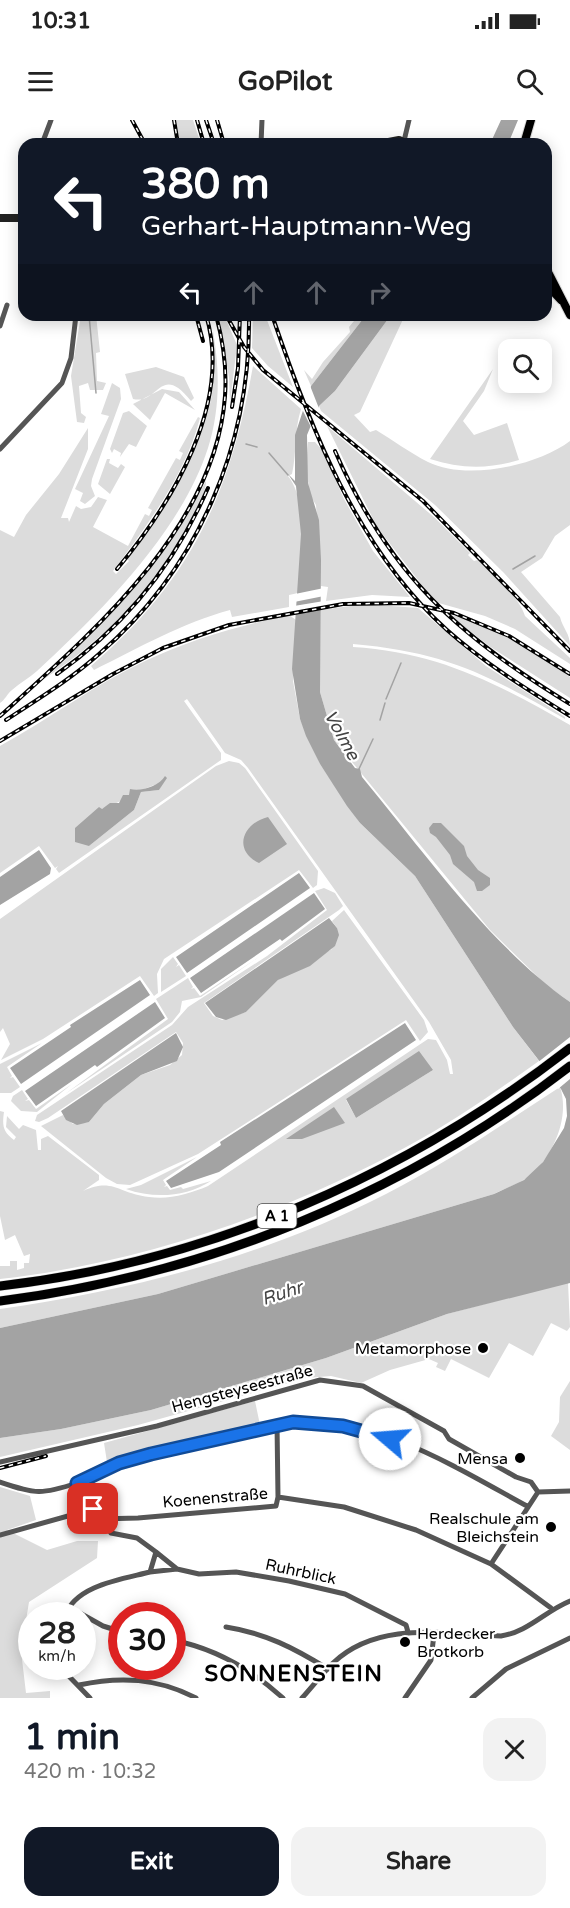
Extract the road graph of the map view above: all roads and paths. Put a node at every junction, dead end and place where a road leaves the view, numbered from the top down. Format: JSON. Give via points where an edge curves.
{"nodes":[{"id":1,"x":51,"y":120,"type":"edge"},
{"id":2,"x":262,"y":120,"type":"edge"},
{"id":3,"x":409,"y":120,"type":"edge"},
{"id":4,"x":531,"y":120,"type":"edge"},
{"id":5,"x":44,"y":138,"type":"edge"},
{"id":6,"x":261,"y":138,"type":"edge"},
{"id":7,"x":407,"y":138,"type":"edge"},
{"id":8,"x":526,"y":138,"type":"edge"},
{"id":9,"x":0,"y":218,"type":"edge"},
{"id":10,"x":18,"y":218,"type":"edge"},
{"id":11,"x":552,"y":280,"type":"edge"},
{"id":12,"x":552,"y":290,"type":"edge"},
{"id":13,"x":564,"y":303,"type":"junction"},
{"id":14,"x":6,"y":305,"type":"dead end"},
{"id":15,"x":570,"y":315,"type":"edge"},
{"id":16,"x":75,"y":321,"type":"edge"},
{"id":17,"x":0,"y":326,"type":"edge"},
{"id":18,"x":0,"y":449,"type":"edge"},
{"id":19,"x":570,"y":1048,"type":"edge"},
{"id":20,"x":570,"y":1066,"type":"edge"},
{"id":21,"x":0,"y":1286,"type":"edge"},
{"id":22,"x":0,"y":1301,"type":"edge"},
{"id":23,"x":277,"y":1424,"type":"junction"},
{"id":24,"x":0,"y":1462,"type":"edge"},
{"id":25,"x":0,"y":1482,"type":"edge"},
{"id":26,"x":77,"y":1483,"type":"junction"},
{"id":27,"x":570,"y":1491,"type":"edge"},
{"id":28,"x":538,"y":1492,"type":"junction"},
{"id":29,"x":278,"y":1497,"type":"junction"},
{"id":30,"x":527,"y":1506,"type":"junction"},
{"id":31,"x":93,"y":1509,"type":"junction"},
{"id":32,"x":99,"y":1518,"type":"junction"},
{"id":33,"x":0,"y":1535,"type":"edge"},
{"id":34,"x":156,"y":1552,"type":"junction"},
{"id":35,"x":491,"y":1564,"type":"junction"},
{"id":36,"x":177,"y":1569,"type":"junction"},
{"id":37,"x":150,"y":1572,"type":"junction"},
{"id":38,"x":570,"y":1601,"type":"edge"},
{"id":39,"x":76,"y":1602,"type":"edge"},
{"id":40,"x":551,"y":1608,"type":"junction"},
{"id":41,"x":226,"y":1627,"type":"dead end"},
{"id":42,"x":408,"y":1632,"type":"junction"},
{"id":43,"x":434,"y":1634,"type":"junction"},
{"id":44,"x":570,"y":1638,"type":"edge"},
{"id":45,"x":186,"y":1644,"type":"edge"},
{"id":46,"x":328,"y":1669,"type":"junction"},
{"id":47,"x":73,"y":1680,"type":"edge"},
{"id":48,"x":79,"y":1686,"type":"junction"},
{"id":49,"x":90,"y":1698,"type":"edge"},
{"id":50,"x":196,"y":1698,"type":"edge"},
{"id":51,"x":283,"y":1698,"type":"edge"},
{"id":52,"x":302,"y":1698,"type":"edge"},
{"id":53,"x":405,"y":1698,"type":"edge"},
{"id":54,"x":472,"y":1698,"type":"edge"}],
"edges":[{"from":1,"to":5,"type":"street"},
{"from":2,"to":6,"type":"street"},
{"from":3,"to":7,"type":"street"},
{"from":4,"to":8,"type":"main road"},
{"from":9,"to":10,"type":"main road"},
{"from":11,"to":13,"type":"main road"},
{"from":12,"to":13,"type":"main road"},
{"from":13,"to":15,"type":"main road"},
{"from":14,"to":17,"type":"street"},
{"from":16,"to":18,"type":"street","via":[[71,358],[62,384]]},
{"from":19,"to":21,"type":"highway","number":"A 1","via":[[529,1079],[411,1154],[331,1194],[153,1257]]},
{"from":20,"to":22,"type":"highway","number":"A 1","via":[[476,1132],[412,1170],[334,1208],[160,1270]]},
{"from":23,"to":26,"type":"street","via":[[119,1463]]},
{"from":23,"to":29,"type":"street"},
{"from":23,"to":30,"type":"street","via":[[316,1423],[372,1433],[459,1470]]},
{"from":24,"to":28,"type":"street","name":"Hengsteyseestraße","via":[[157,1426],[306,1382],[333,1380],[363,1386],[444,1431],[449,1439],[516,1478],[531,1482]]},
{"from":25,"to":26,"type":"street","via":[[33,1493]]},
{"from":26,"to":31,"type":"street"},
{"from":27,"to":28,"type":"street"},
{"from":28,"to":30,"type":"street"},
{"from":29,"to":32,"type":"street","name":"Koenenstraße","via":[[276,1506]]},
{"from":29,"to":35,"type":"street","name":"Koenenstraße","via":[[373,1515]]},
{"from":30,"to":35,"type":"street"},
{"from":31,"to":32,"type":"street"},
{"from":31,"to":33,"type":"street"},
{"from":32,"to":34,"type":"street","via":[[111,1533],[137,1538]]},
{"from":34,"to":36,"type":"street"},
{"from":34,"to":37,"type":"street"},
{"from":35,"to":40,"type":"street","name":"Koenenstraße"},
{"from":36,"to":37,"type":"street","name":"Ruhrblick"},
{"from":36,"to":42,"type":"street","name":"Ruhrblick","via":[[200,1574],[253,1574],[345,1594],[392,1615],[406,1625]]},
{"from":37,"to":39,"type":"street","name":"Ruhrblick","via":[[95,1587]]},
{"from":38,"to":40,"type":"street"},
{"from":40,"to":43,"type":"street","via":[[514,1634]]},
{"from":41,"to":46,"type":"street","via":[[264,1634],[302,1651]]},
{"from":42,"to":43,"type":"street"},
{"from":42,"to":46,"type":"street","via":[[362,1643]]},
{"from":43,"to":53,"type":"street","via":[[431,1660]]},
{"from":44,"to":54,"type":"street","via":[[515,1663]]},
{"from":45,"to":51,"type":"street","via":[[232,1662]]},
{"from":46,"to":52,"type":"street"},
{"from":47,"to":48,"type":"street"},
{"from":48,"to":49,"type":"street"},
{"from":48,"to":50,"type":"street","via":[[138,1679]]}]}
